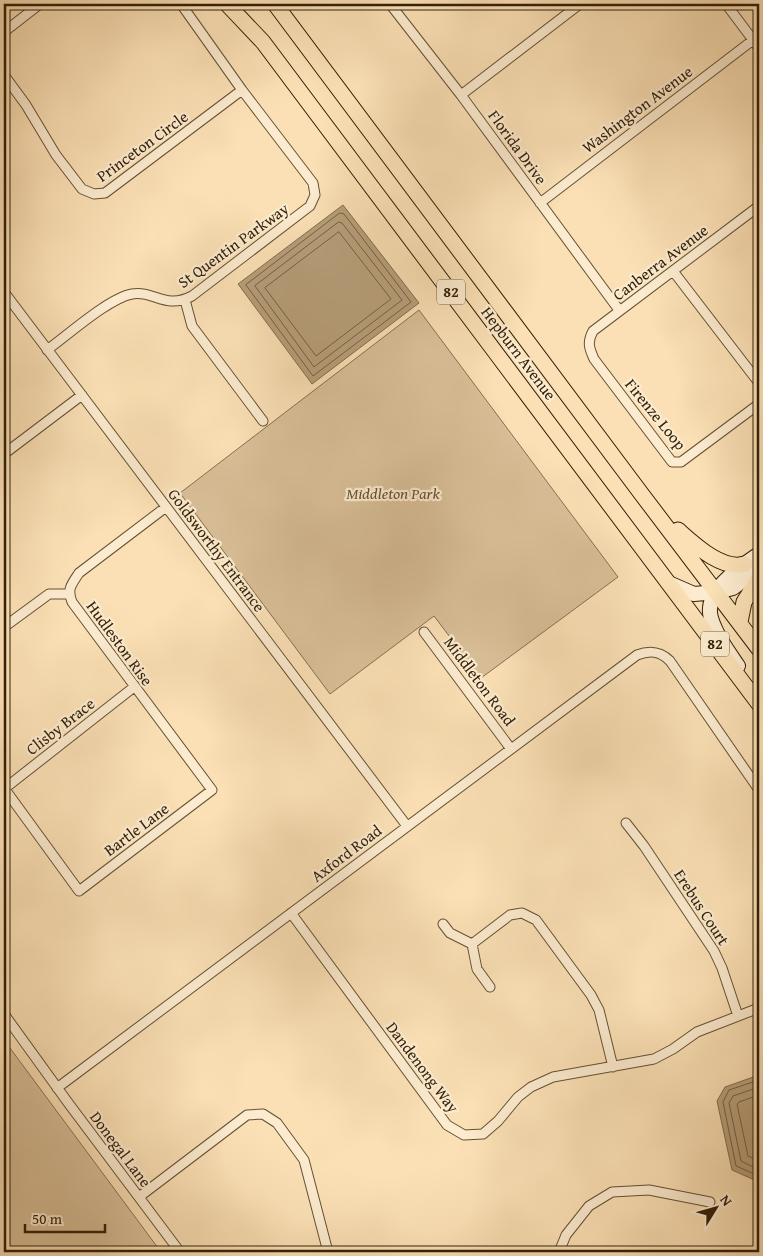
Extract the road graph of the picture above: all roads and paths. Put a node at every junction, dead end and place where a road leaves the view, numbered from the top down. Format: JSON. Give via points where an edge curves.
{"nodes":[{"id":1,"x":40,"y":4,"type":"edge"},
{"id":2,"x":181,"y":4,"type":"edge"},
{"id":3,"x":227,"y":4,"type":"edge"},
{"id":4,"x":275,"y":4,"type":"edge"},
{"id":5,"x":390,"y":4,"type":"edge"},
{"id":6,"x":580,"y":4,"type":"edge"},
{"id":7,"x":726,"y":4,"type":"edge"},
{"id":8,"x":4,"y":32,"type":"edge"},
{"id":9,"x":753,"y":40,"type":"junction"},
{"id":10,"x":759,"y":48,"type":"edge"},
{"id":11,"x":4,"y":75,"type":"edge"},
{"id":12,"x":242,"y":90,"type":"junction"},
{"id":13,"x":461,"y":95,"type":"junction"},
{"id":14,"x":540,"y":203,"type":"junction"},
{"id":15,"x":759,"y":206,"type":"edge"},
{"id":16,"x":673,"y":271,"type":"junction"},
{"id":17,"x":4,"y":292,"type":"edge"},
{"id":18,"x":185,"y":300,"type":"junction"},
{"id":19,"x":619,"y":310,"type":"junction"},
{"id":20,"x":589,"y":348,"type":"joint"},
{"id":21,"x":47,"y":350,"type":"junction"},
{"id":22,"x":759,"y":382,"type":"edge"},
{"id":23,"x":82,"y":395,"type":"junction"},
{"id":24,"x":759,"y":404,"type":"edge"},
{"id":25,"x":263,"y":421,"type":"dead end"},
{"id":26,"x":4,"y":454,"type":"edge"},
{"id":27,"x":640,"y":492,"type":"junction"},
{"id":28,"x":166,"y":507,"type":"junction"},
{"id":29,"x":759,"y":554,"type":"edge"},
{"id":30,"x":752,"y":566,"type":"edge"},
{"id":31,"x":759,"y":578,"type":"edge"},
{"id":32,"x":671,"y":584,"type":"junction"},
{"id":33,"x":717,"y":592,"type":"junction"},
{"id":34,"x":69,"y":594,"type":"junction"},
{"id":35,"x":740,"y":622,"type":"junction"},
{"id":36,"x":4,"y":627,"type":"edge"},
{"id":37,"x":424,"y":632,"type":"dead end"},
{"id":38,"x":759,"y":649,"type":"edge"},
{"id":39,"x":134,"y":687,"type":"junction"},
{"id":40,"x":759,"y":702,"type":"edge"},
{"id":41,"x":511,"y":749,"type":"junction"},
{"id":42,"x":4,"y":788,"type":"edge"},
{"id":43,"x":212,"y":790,"type":"joint"},
{"id":44,"x":759,"y":790,"type":"edge"},
{"id":45,"x":626,"y":823,"type":"dead end"},
{"id":46,"x":407,"y":826,"type":"junction"},
{"id":47,"x":290,"y":914,"type":"junction"},
{"id":48,"x":443,"y":924,"type":"dead end"},
{"id":49,"x":472,"y":944,"type":"junction"},
{"id":50,"x":490,"y":987,"type":"dead end"},
{"id":51,"x":759,"y":1008,"type":"edge"},
{"id":52,"x":4,"y":1014,"type":"edge"},
{"id":53,"x":738,"y":1016,"type":"junction"},
{"id":54,"x":613,"y":1067,"type":"junction"},
{"id":55,"x":58,"y":1088,"type":"junction"},
{"id":56,"x":139,"y":1198,"type":"junction"},
{"id":57,"x":710,"y":1202,"type":"dead end"},
{"id":58,"x":180,"y":1252,"type":"edge"},
{"id":59,"x":328,"y":1252,"type":"edge"},
{"id":60,"x":559,"y":1252,"type":"edge"}],
"edges":[{"from":1,"to":8,"type":"street"},
{"from":2,"to":12,"type":"street"},
{"from":3,"to":32,"type":"main road","name":"Hepburn Avenue","number":"82","via":[[263,42]]},
{"from":4,"to":27,"type":"main road","name":"Hepburn Avenue","number":"82"},
{"from":5,"to":13,"type":"street","name":"Florida Drive"},
{"from":6,"to":13,"type":"street"},
{"from":7,"to":9,"type":"street"},
{"from":9,"to":10,"type":"street"},
{"from":9,"to":14,"type":"street","name":"Washington Avenue"},
{"from":11,"to":12,"type":"street","name":"Princeton Circle","via":[[56,155],[82,189],[94,194],[111,190]]},
{"from":12,"to":18,"type":"street","name":"St Quentin Parkway","via":[[313,183],[316,195],[305,211]]},
{"from":13,"to":14,"type":"street","name":"Florida Drive"},
{"from":14,"to":19,"type":"street","name":"Florida Drive"},
{"from":15,"to":16,"type":"street","name":"Canberra Avenue"},
{"from":16,"to":19,"type":"street","name":"Canberra Avenue"},
{"from":16,"to":22,"type":"street"},
{"from":17,"to":21,"type":"street","name":"Goldsworthy Entrance"},
{"from":18,"to":21,"type":"street","name":"St Quentin Parkway","via":[[168,301],[138,293],[121,297]]},
{"from":18,"to":25,"type":"street","via":[[192,326]]},
{"from":19,"to":20,"type":"street","name":"Canberra Avenue","via":[[593,331]]},
{"from":20,"to":24,"type":"street","name":"Firenze Loop","via":[[672,462],[681,462]]},
{"from":21,"to":23,"type":"street","name":"Goldsworthy Entrance"},
{"from":23,"to":26,"type":"street"},
{"from":23,"to":28,"type":"street","name":"Goldsworthy Entrance"},
{"from":27,"to":30,"type":"main road","via":[[704,552],[732,566]]},
{"from":27,"to":33,"type":"main road","name":"Hepburn Avenue","number":"82"},
{"from":28,"to":34,"type":"street","name":"Hudleston Rise","via":[[79,573]]},
{"from":28,"to":46,"type":"street","name":"Goldsworthy Entrance"},
{"from":29,"to":30,"type":"street"},
{"from":30,"to":33,"type":"street","via":[[725,578]]},
{"from":31,"to":35,"type":"main road","via":[[744,602]]},
{"from":32,"to":33,"type":"street","via":[[694,594]]},
{"from":32,"to":40,"type":"main road","name":"Hepburn Avenue","number":"82"},
{"from":33,"to":35,"type":"main road","name":"Hepburn Avenue","number":"82"},
{"from":33,"to":40,"type":"street","via":[[710,607],[714,627]]},
{"from":34,"to":36,"type":"street","via":[[49,594]]},
{"from":34,"to":39,"type":"street","name":"Hudleston Rise"},
{"from":35,"to":38,"type":"main road","name":"Hepburn Avenue","number":"82"},
{"from":37,"to":41,"type":"street","name":"Middleton Road"},
{"from":39,"to":42,"type":"street","name":"Clisby Brace"},
{"from":39,"to":43,"type":"street","name":"Hudleston Rise"},
{"from":41,"to":44,"type":"street","name":"Axford Road","via":[[637,655],[656,652],[670,661]]},
{"from":41,"to":46,"type":"street","name":"Axford Road"},
{"from":42,"to":43,"type":"street","name":"Bartle Lane","via":[[79,892]]},
{"from":45,"to":53,"type":"street","name":"Erebus Court","via":[[714,951]]},
{"from":46,"to":47,"type":"street","name":"Axford Road"},
{"from":47,"to":54,"type":"street","name":"Dandenong Way","via":[[447,1125],[464,1135],[483,1134],[531,1087],[553,1078]]},
{"from":47,"to":55,"type":"street","name":"Axford Road"},
{"from":48,"to":49,"type":"street","via":[[450,933]]},
{"from":49,"to":50,"type":"street","via":[[477,969]]},
{"from":49,"to":54,"type":"street","via":[[510,916],[522,913],[536,920],[592,995],[599,1010]]},
{"from":51,"to":53,"type":"street","name":"Dandenong Way"},
{"from":52,"to":55,"type":"street","name":"Donegal Lane"},
{"from":53,"to":54,"type":"street","name":"Dandenong Way","via":[[698,1032],[654,1059]]},
{"from":55,"to":56,"type":"street","name":"Donegal Lane"},
{"from":56,"to":58,"type":"street","name":"Donegal Lane"},
{"from":56,"to":59,"type":"street","via":[[247,1114],[263,1114],[277,1123],[304,1160]]},
{"from":57,"to":60,"type":"street","via":[[649,1190],[612,1192],[590,1206],[566,1235]]}]}
